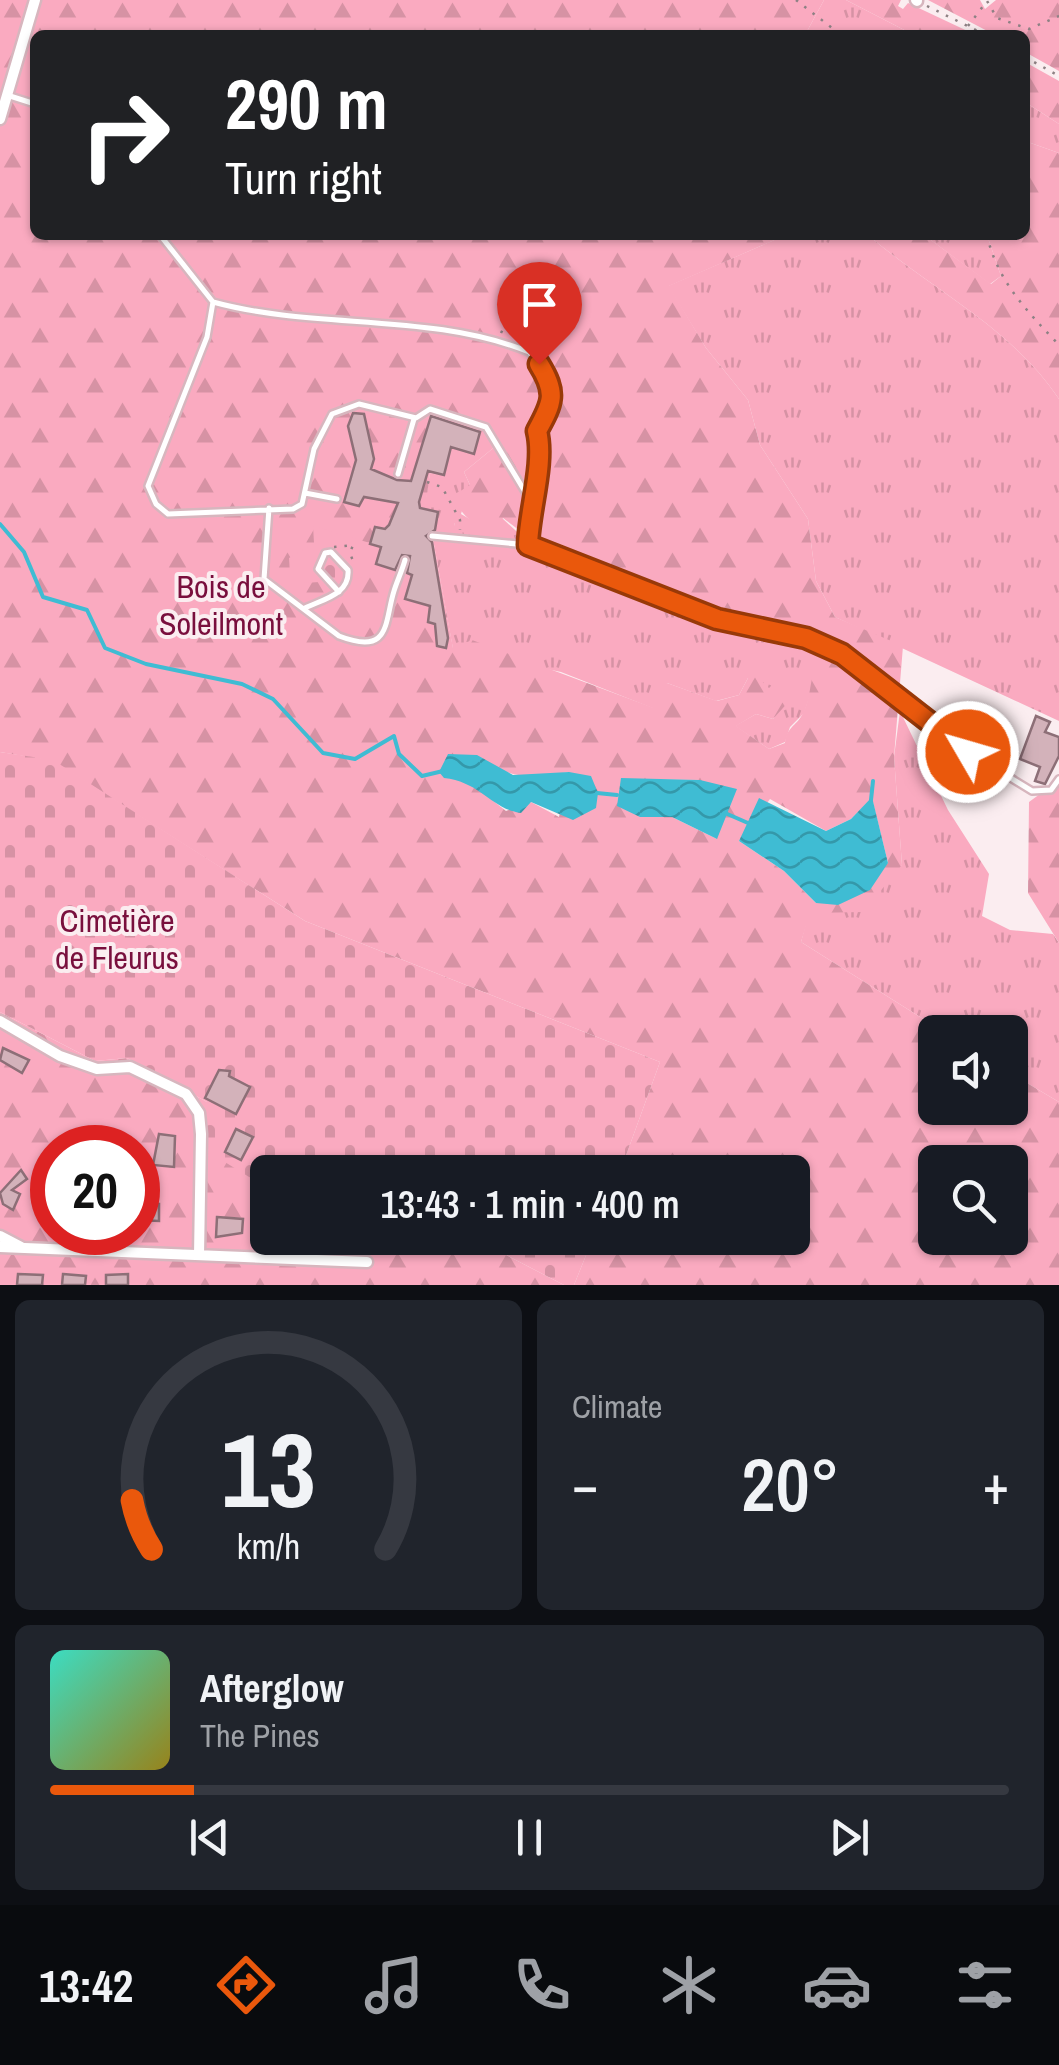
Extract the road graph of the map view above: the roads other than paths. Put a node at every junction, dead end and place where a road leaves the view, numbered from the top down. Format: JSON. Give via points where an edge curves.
{"nodes":[{"id":1,"x":35,"y":0,"type":"edge"},
{"id":2,"x":7,"y":95,"type":"junction"},
{"id":3,"x":30,"y":102,"type":"edge"},
{"id":4,"x":0,"y":119,"type":"edge"},
{"id":5,"x":164,"y":240,"type":"edge"},
{"id":6,"x":212,"y":302,"type":"junction"},
{"id":7,"x":414,"y":418,"type":"junction"},
{"id":8,"x":398,"y":474,"type":"dead end"},
{"id":9,"x":305,"y":493,"type":"junction"},
{"id":10,"x":337,"y":499,"type":"dead end"},
{"id":11,"x":530,"y":500,"type":"junction"},
{"id":12,"x":268,"y":508,"type":"junction"},
{"id":13,"x":432,"y":536,"type":"dead end"},
{"id":14,"x":528,"y":545,"type":"junction"},
{"id":15,"x":405,"y":560,"type":"dead end"},
{"id":16,"x":340,"y":592,"type":"junction"},
{"id":17,"x":305,"y":608,"type":"junction"},
{"id":18,"x":1059,"y":779,"type":"edge"},
{"id":19,"x":0,"y":1021,"type":"edge"},
{"id":20,"x":0,"y":1236,"type":"edge"},
{"id":21,"x":0,"y":1247,"type":"edge"},
{"id":22,"x":24,"y":1248,"type":"junction"},
{"id":23,"x":199,"y":1255,"type":"junction"},
{"id":24,"x":367,"y":1262,"type":"dead end"}],
"edges":[{"from":1,"to":2,"type":"street"},
{"from":2,"to":3,"type":"lane"},
{"from":2,"to":4,"type":"street"},
{"from":5,"to":6,"type":"lane"},
{"from":6,"to":11,"type":"lane","via":[[288,319],[438,331],[529,352],[554,387],[553,404],[537,431]]},
{"from":6,"to":12,"type":"lane","via":[[207,337],[148,486],[168,514]]},
{"from":7,"to":8,"type":"lane"},
{"from":7,"to":9,"type":"lane","via":[[359,404],[332,414],[314,449]]},
{"from":7,"to":11,"type":"lane","via":[[430,410],[486,426]]},
{"from":9,"to":10,"type":"lane"},
{"from":9,"to":12,"type":"lane","via":[[293,508]]},
{"from":11,"to":14,"type":"lane"},
{"from":12,"to":17,"type":"lane","via":[[264,578]]},
{"from":13,"to":14,"type":"lane"},
{"from":14,"to":18,"type":"lane","via":[[717,619],[806,638],[842,654],[968,752],[1032,791],[1051,790]]},
{"from":15,"to":17,"type":"lane","via":[[391,622],[377,638],[354,642],[339,636]]},
{"from":16,"to":16,"type":"lane","via":[[350,574],[331,552],[320,556],[318,569]]},
{"from":16,"to":17,"type":"lane"},
{"from":19,"to":23,"type":"street","via":[[60,1056],[97,1069],[130,1067],[186,1094],[199,1112],[201,1134]]},
{"from":20,"to":22,"type":"street"},
{"from":21,"to":22,"type":"street"},
{"from":22,"to":23,"type":"street"},
{"from":23,"to":24,"type":"street"}]}
